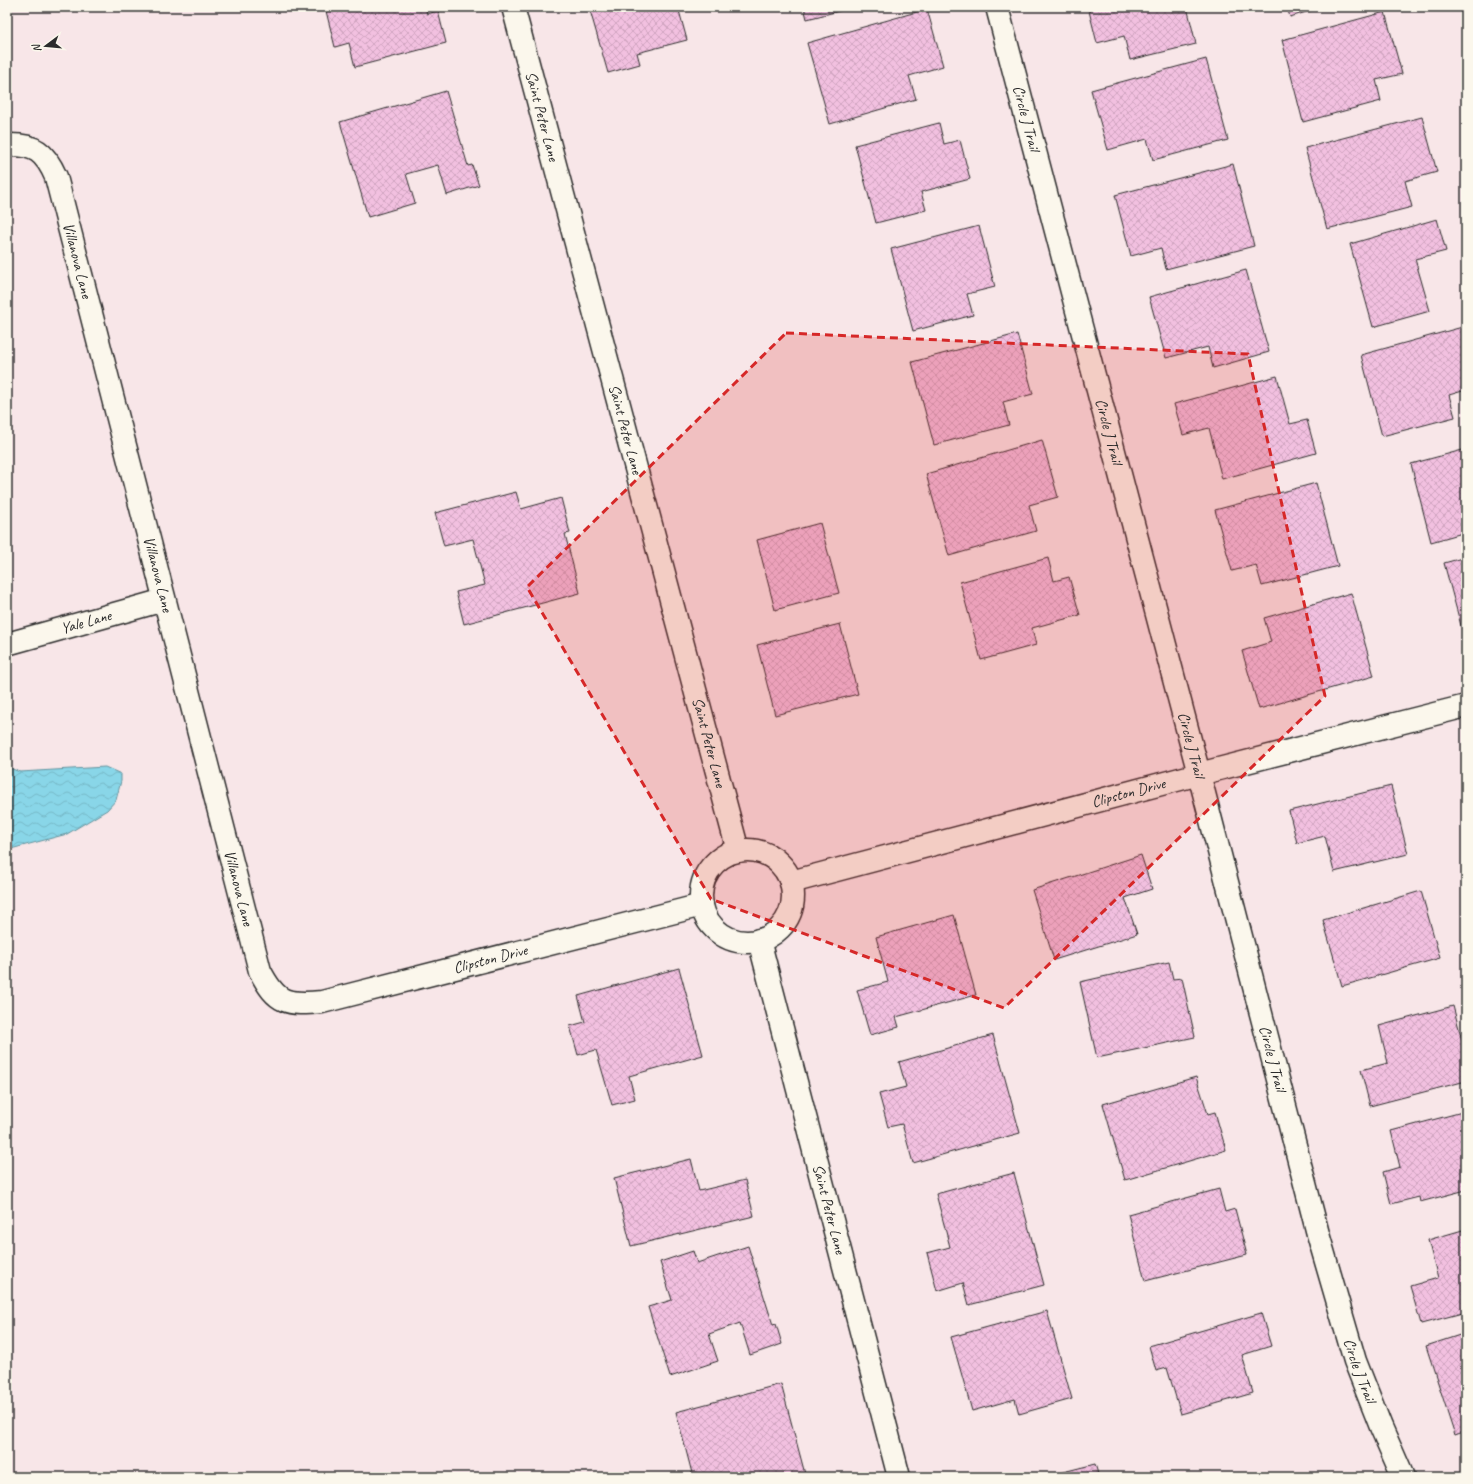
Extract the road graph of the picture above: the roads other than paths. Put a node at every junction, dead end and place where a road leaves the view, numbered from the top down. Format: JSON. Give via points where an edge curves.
{"nodes":[{"id":1,"x":513,"y":7,"type":"edge"},
{"id":2,"x":997,"y":7,"type":"edge"},
{"id":3,"x":7,"y":145,"type":"edge"},
{"id":4,"x":164,"y":600,"type":"junction"},
{"id":5,"x":7,"y":644,"type":"edge"},
{"id":6,"x":1466,"y":706,"type":"edge"},
{"id":7,"x":1199,"y":774,"type":"junction"},
{"id":8,"x":738,"y":851,"type":"junction"},
{"id":9,"x":791,"y":882,"type":"junction"},
{"id":10,"x":702,"y":905,"type":"junction"},
{"id":11,"x":758,"y":940,"type":"junction"},
{"id":12,"x":279,"y":998,"type":"joint"},
{"id":13,"x":899,"y":1477,"type":"edge"},
{"id":14,"x":1403,"y":1477,"type":"edge"}],
"edges":[{"from":1,"to":8,"type":"street","name":"Saint Peter Lane"},
{"from":2,"to":7,"type":"street","name":"Circle J Trail"},
{"from":3,"to":4,"type":"street","name":"Villanova Lane","via":[[22,145],[37,150],[49,161],[56,177]]},
{"from":4,"to":5,"type":"street","name":"Yale Lane"},
{"from":4,"to":12,"type":"street","name":"Villanova Lane","via":[[260,971],[268,988]]},
{"from":6,"to":7,"type":"street","name":"Clipston Drive"},
{"from":7,"to":9,"type":"street","name":"Clipston Drive"},
{"from":7,"to":14,"type":"street","name":"Circle J Trail","via":[[1336,1298],[1355,1361]]},
{"from":8,"to":9,"type":"street","via":[[764,853],[776,860]]},
{"from":8,"to":10,"type":"street","via":[[726,854],[709,870],[701,893]]},
{"from":9,"to":11,"type":"street","via":[[792,907],[787,918],[770,936]]},
{"from":10,"to":11,"type":"street","via":[[706,917],[723,935],[746,942]]},
{"from":10,"to":12,"type":"street","name":"Clipston Drive","via":[[322,1002],[300,1004]]},
{"from":11,"to":13,"type":"street","name":"Saint Peter Lane"}]}
